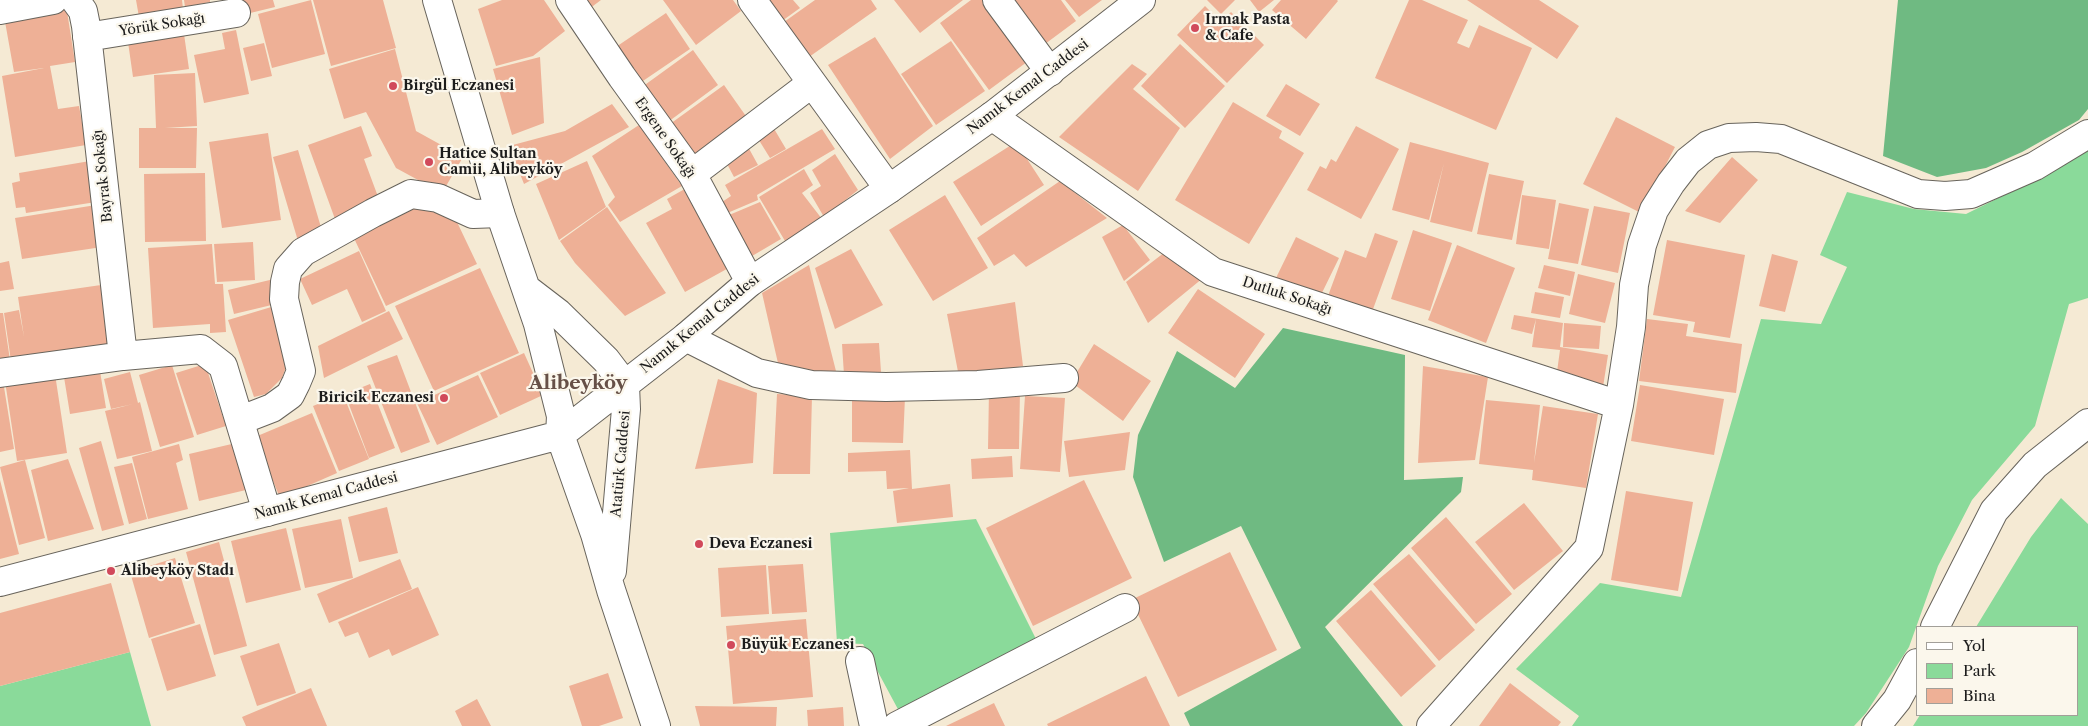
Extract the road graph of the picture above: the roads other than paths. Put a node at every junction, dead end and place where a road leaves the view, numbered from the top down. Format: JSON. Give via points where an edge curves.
{"nodes":[{"id":1,"x":53,"y":0,"type":"edge"},
{"id":2,"x":75,"y":0,"type":"edge"},
{"id":3,"x":437,"y":0,"type":"edge"},
{"id":4,"x":570,"y":0,"type":"edge"},
{"id":5,"x":752,"y":0,"type":"edge"},
{"id":6,"x":997,"y":0,"type":"edge"},
{"id":7,"x":1140,"y":0,"type":"edge"},
{"id":8,"x":0,"y":10,"type":"edge"},
{"id":9,"x":236,"y":13,"type":"dead end"},
{"id":10,"x":87,"y":38,"type":"junction"},
{"id":11,"x":1050,"y":72,"type":"junction"},
{"id":12,"x":812,"y":83,"type":"junction"},
{"id":13,"x":992,"y":116,"type":"junction"},
{"id":14,"x":2088,"y":134,"type":"edge"},
{"id":15,"x":692,"y":174,"type":"junction"},
{"id":16,"x":889,"y":189,"type":"junction"},
{"id":17,"x":500,"y":214,"type":"junction"},
{"id":18,"x":750,"y":282,"type":"junction"},
{"id":19,"x":528,"y":290,"type":"junction"},
{"id":20,"x":686,"y":337,"type":"junction"},
{"id":21,"x":124,"y":356,"type":"junction"},
{"id":22,"x":0,"y":373,"type":"edge"},
{"id":23,"x":1064,"y":378,"type":"dead end"},
{"id":24,"x":624,"y":385,"type":"junction"},
{"id":25,"x":1619,"y":405,"type":"junction"},
{"id":26,"x":241,"y":420,"type":"junction"},
{"id":27,"x":2088,"y":423,"type":"edge"},
{"id":28,"x":560,"y":435,"type":"junction"},
{"id":29,"x":267,"y":512,"type":"junction"},
{"id":30,"x":0,"y":582,"type":"edge"},
{"id":31,"x":611,"y":590,"type":"junction"},
{"id":32,"x":1125,"y":608,"type":"dead end"},
{"id":33,"x":1936,"y":626,"type":"edge"},
{"id":34,"x":860,"y":661,"type":"dead end"},
{"id":35,"x":1916,"y":665,"type":"edge"},
{"id":36,"x":656,"y":726,"type":"edge"},
{"id":37,"x":874,"y":726,"type":"edge"},
{"id":38,"x":897,"y":726,"type":"edge"},
{"id":39,"x":1431,"y":726,"type":"edge"},
{"id":40,"x":1876,"y":726,"type":"edge"}],
"edges":[{"from":1,"to":8,"type":"street"},
{"from":2,"to":10,"type":"street","name":"Bayrak Sokağı","via":[[83,11]]},
{"from":3,"to":17,"type":"street","name":"Atatürk Caddesi"},
{"from":4,"to":15,"type":"street","name":"Ergene Sokağı"},
{"from":5,"to":12,"type":"street"},
{"from":6,"to":11,"type":"street"},
{"from":7,"to":11,"type":"street","name":"Namık Kemal Caddesi"},
{"from":9,"to":10,"type":"street","name":"Yörük Sokağı"},
{"from":10,"to":21,"type":"street","name":"Bayrak Sokağı"},
{"from":11,"to":13,"type":"street","name":"Namık Kemal Caddesi"},
{"from":12,"to":15,"type":"street"},
{"from":12,"to":16,"type":"street"},
{"from":13,"to":16,"type":"street","name":"Namık Kemal Caddesi"},
{"from":13,"to":25,"type":"street","name":"Dutluk Sokağı","via":[[1213,272]]},
{"from":14,"to":25,"type":"street","via":[[2035,166],[1971,194],[1945,196],[1918,194],[1781,138],[1729,138],[1708,145],[1688,161],[1671,183],[1654,210],[1642,245]]},
{"from":15,"to":18,"type":"street","name":"Ergene Sokağı"},
{"from":16,"to":18,"type":"street","name":"Namık Kemal Caddesi"},
{"from":17,"to":19,"type":"street","name":"Atatürk Caddesi"},
{"from":17,"to":26,"type":"street","via":[[473,214],[438,198],[411,194],[303,252],[288,269],[284,299],[301,371],[290,395],[272,408]]},
{"from":18,"to":20,"type":"street","name":"Namık Kemal Caddesi"},
{"from":19,"to":24,"type":"street","name":"Atatürk Caddesi","via":[[600,354]]},
{"from":19,"to":28,"type":"street","name":"Atatürk Caddesi","via":[[561,416]]},
{"from":20,"to":23,"type":"street","via":[[757,373],[811,385],[978,385]]},
{"from":20,"to":24,"type":"street","name":"Namık Kemal Caddesi"},
{"from":21,"to":22,"type":"street"},
{"from":21,"to":26,"type":"street","via":[[201,349],[223,366]]},
{"from":24,"to":28,"type":"street","name":"Namık Kemal Caddesi"},
{"from":24,"to":31,"type":"street","name":"Atatürk Caddesi","via":[[626,409]]},
{"from":25,"to":39,"type":"street","via":[[1589,548]]},
{"from":26,"to":29,"type":"street"},
{"from":27,"to":33,"type":"street","via":[[2035,465],[1994,511]]},
{"from":28,"to":29,"type":"street","name":"Namık Kemal Caddesi"},
{"from":28,"to":31,"type":"street","name":"Atatürk Caddesi"},
{"from":29,"to":30,"type":"street","name":"Namık Kemal Caddesi"},
{"from":31,"to":36,"type":"street","name":"Atatürk Caddesi"},
{"from":32,"to":38,"type":"street"},
{"from":34,"to":37,"type":"street"},
{"from":35,"to":40,"type":"street","via":[[1897,700]]}]}
